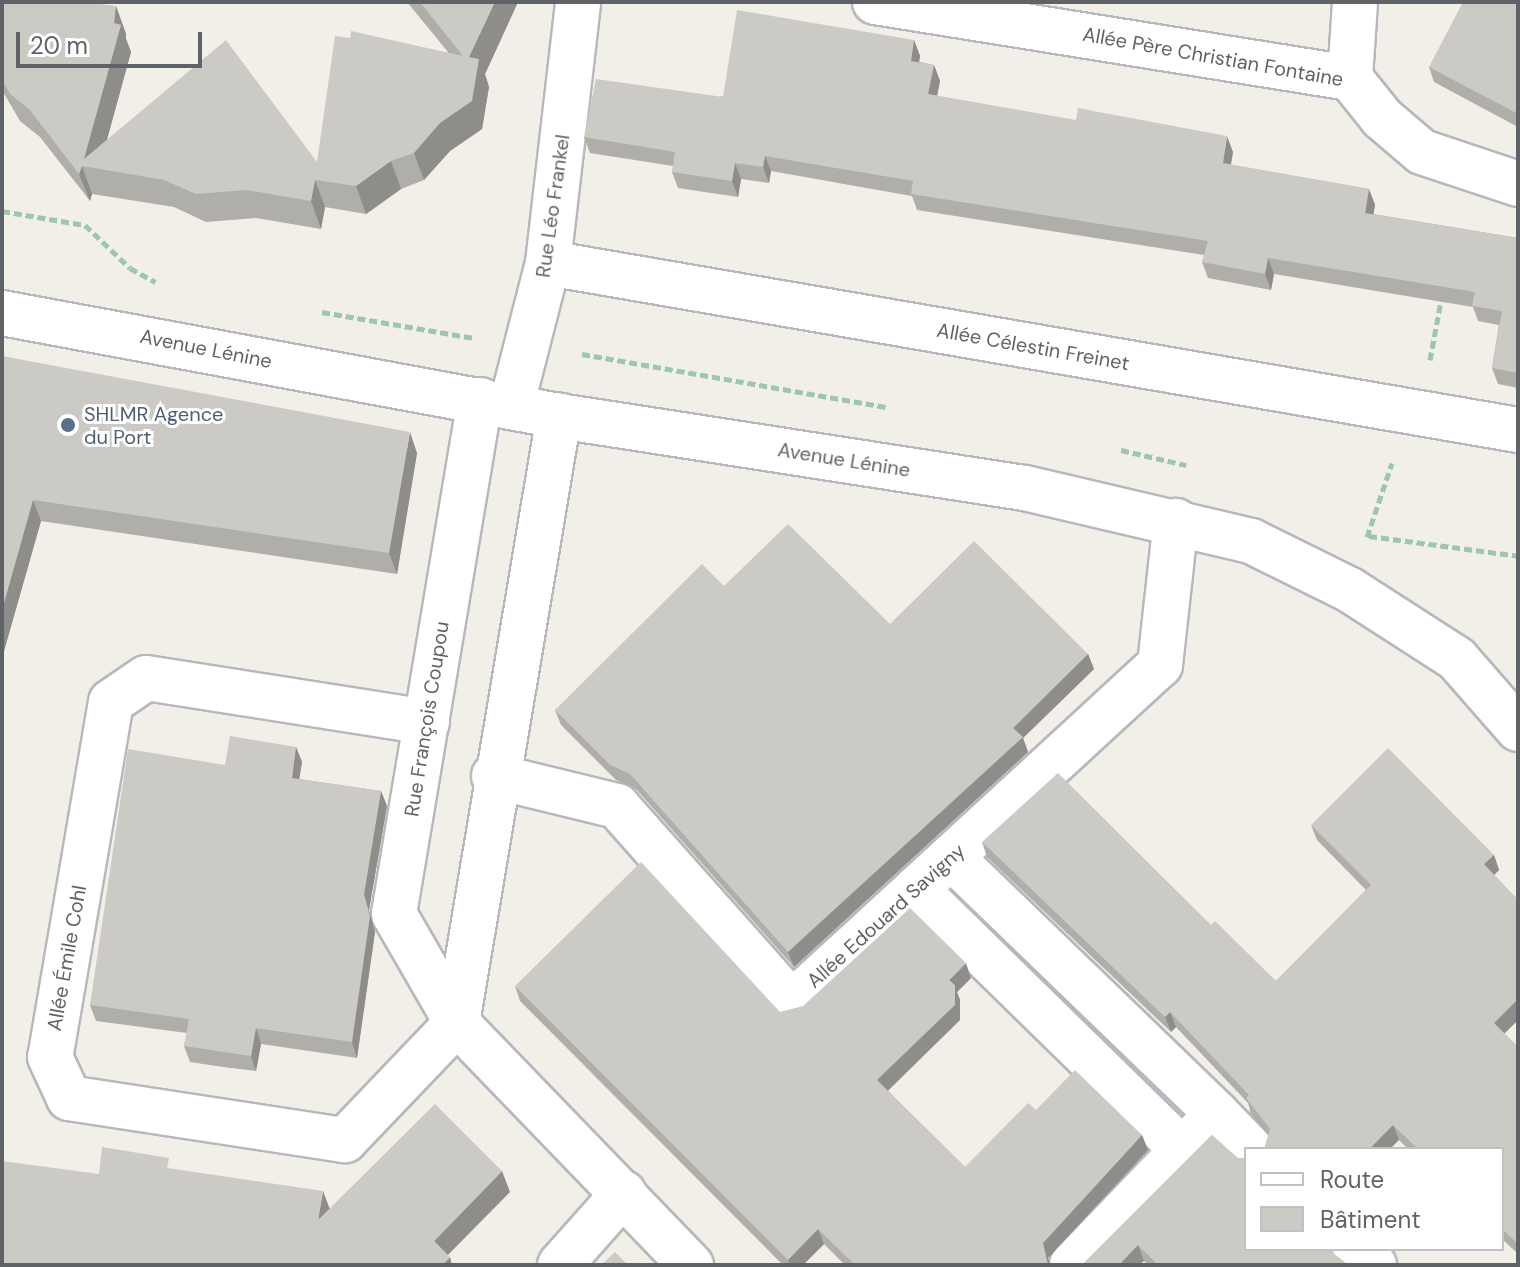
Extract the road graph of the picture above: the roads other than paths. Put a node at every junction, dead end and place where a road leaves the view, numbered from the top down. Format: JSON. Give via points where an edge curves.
{"nodes":[{"id":1,"x":578,"y":2,"type":"edge"},
{"id":2,"x":875,"y":2,"type":"edge"},
{"id":3,"x":1355,"y":2,"type":"edge"},
{"id":4,"x":1350,"y":78,"type":"junction"},
{"id":5,"x":1518,"y":184,"type":"edge"},
{"id":6,"x":548,"y":263,"type":"junction"},
{"id":7,"x":2,"y":313,"type":"edge"},
{"id":8,"x":495,"y":404,"type":"junction"},
{"id":9,"x":559,"y":416,"type":"junction"},
{"id":10,"x":1518,"y":430,"type":"edge"},
{"id":11,"x":1176,"y":521,"type":"junction"},
{"id":12,"x":427,"y":722,"type":"junction"},
{"id":13,"x":1518,"y":729,"type":"edge"},
{"id":14,"x":494,"y":776,"type":"junction"},
{"id":15,"x":951,"y":857,"type":"junction"},
{"id":16,"x":916,"y":889,"type":"junction"},
{"id":17,"x":457,"y":1023,"type":"junction"},
{"id":18,"x":1217,"y":1114,"type":"junction"},
{"id":19,"x":1249,"y":1147,"type":"edge"},
{"id":20,"x":1185,"y":1152,"type":"junction"},
{"id":21,"x":624,"y":1193,"type":"junction"},
{"id":22,"x":1357,"y":1251,"type":"edge"},
{"id":23,"x":560,"y":1265,"type":"edge"},
{"id":24,"x":691,"y":1265,"type":"edge"},
{"id":25,"x":1072,"y":1265,"type":"edge"},
{"id":26,"x":1374,"y":1265,"type":"edge"}],
"edges":[{"from":1,"to":6,"type":"street","name":"Rue Léo Frankel"},
{"from":2,"to":4,"type":"street","name":"Allée Père Christian Fontaine"},
{"from":3,"to":4,"type":"street"},
{"from":4,"to":5,"type":"street","name":"Allée Père Christian Fontaine","via":[[1382,118],[1422,152]]},
{"from":6,"to":8,"type":"street","name":"Rue Léo Frankel"},
{"from":6,"to":10,"type":"street","name":"Allée Célestin Freinet"},
{"from":7,"to":8,"type":"street","name":"Avenue Lénine"},
{"from":8,"to":9,"type":"street","name":"Avenue Lénine"},
{"from":8,"to":12,"type":"street","name":"Rue François Coupou"},
{"from":9,"to":11,"type":"street","name":"Avenue Lénine","via":[[1025,488]]},
{"from":9,"to":14,"type":"street"},
{"from":11,"to":13,"type":"street","name":"Avenue Lénine","via":[[1251,541],[1350,590],[1457,659]]},
{"from":11,"to":15,"type":"street","name":"Allée Edouard Savigny","via":[[1160,665]]},
{"from":12,"to":17,"type":"street","name":"Rue François Coupou","via":[[394,914]]},
{"from":12,"to":17,"type":"street","name":"Allée Émile Cohl","via":[[146,678],[111,702],[50,1057],[69,1098],[345,1140]]},
{"from":14,"to":16,"type":"street","name":"Allée Edouard Savigny","via":[[617,806],[792,1003]]},
{"from":14,"to":17,"type":"street"},
{"from":15,"to":16,"type":"street","name":"Allée Edouard Savigny"},
{"from":15,"to":18,"type":"street"},
{"from":16,"to":20,"type":"street"},
{"from":17,"to":21,"type":"street","name":"Rue François Coupou"},
{"from":18,"to":19,"type":"street"},
{"from":18,"to":20,"type":"street"},
{"from":20,"to":25,"type":"street"},
{"from":21,"to":23,"type":"street"},
{"from":21,"to":24,"type":"street","name":"Rue François Coupou"},
{"from":22,"to":26,"type":"street"}]}
